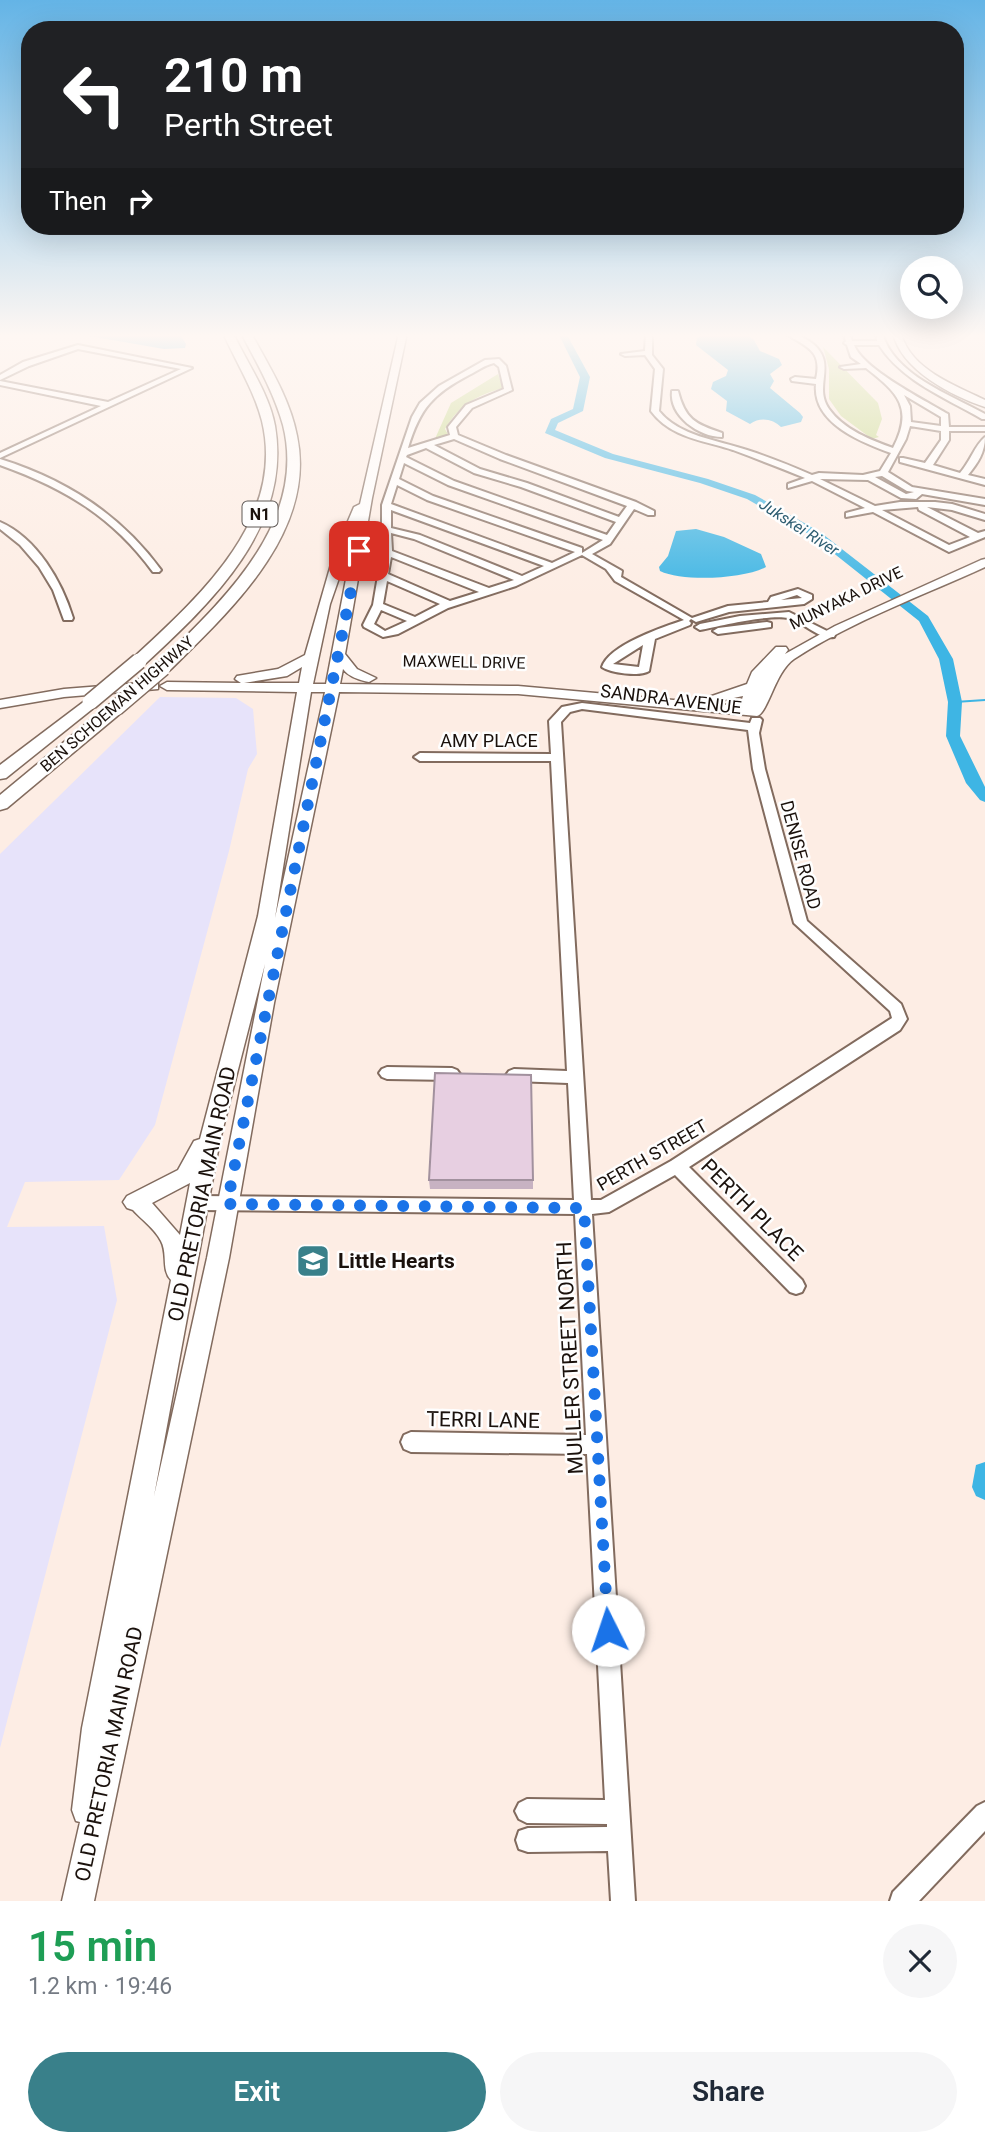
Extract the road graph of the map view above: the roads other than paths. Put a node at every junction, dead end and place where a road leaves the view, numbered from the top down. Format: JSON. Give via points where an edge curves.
{"nodes":[{"id":1,"x":76,"y":422,"type":"edge"},
{"id":2,"x":268,"y":422,"type":"edge"},
{"id":3,"x":287,"y":422,"type":"edge"},
{"id":4,"x":389,"y":422,"type":"edge"},
{"id":5,"x":411,"y":422,"type":"edge"},
{"id":6,"x":455,"y":422,"type":"edge"},
{"id":7,"x":666,"y":422,"type":"edge"},
{"id":8,"x":691,"y":422,"type":"edge"},
{"id":9,"x":838,"y":422,"type":"edge"},
{"id":10,"x":946,"y":422,"type":"edge"},
{"id":11,"x":909,"y":424,"type":"joint"},
{"id":12,"x":947,"y":429,"type":"junction"},
{"id":13,"x":985,"y":429,"type":"edge"},
{"id":14,"x":972,"y":431,"type":"junction"},
{"id":15,"x":454,"y":436,"type":"junction"},
{"id":16,"x":985,"y":439,"type":"edge"},
{"id":17,"x":427,"y":445,"type":"junction"},
{"id":18,"x":895,"y":452,"type":"junction"},
{"id":19,"x":402,"y":455,"type":"junction"},
{"id":20,"x":0,"y":459,"type":"edge"},
{"id":21,"x":903,"y":460,"type":"dead end"},
{"id":22,"x":558,"y":463,"type":"dead end"},
{"id":23,"x":928,"y":466,"type":"junction"},
{"id":24,"x":542,"y":472,"type":"junction"},
{"id":25,"x":824,"y":476,"type":"junction"},
{"id":26,"x":962,"y":476,"type":"junction"},
{"id":27,"x":812,"y":478,"type":"junction"},
{"id":28,"x":884,"y":478,"type":"junction"},
{"id":29,"x":396,"y":481,"type":"junction"},
{"id":30,"x":985,"y":482,"type":"edge"},
{"id":31,"x":522,"y":484,"type":"junction"},
{"id":32,"x":791,"y":486,"type":"dead end"},
{"id":33,"x":911,"y":494,"type":"junction"},
{"id":34,"x":376,"y":502,"type":"junction"},
{"id":35,"x":633,"y":504,"type":"junction"},
{"id":36,"x":985,"y":504,"type":"edge"},
{"id":37,"x":872,"y":508,"type":"junction"},
{"id":38,"x":651,"y":513,"type":"dead end"},
{"id":39,"x":849,"y":515,"type":"dead end"},
{"id":40,"x":985,"y":517,"type":"edge"},
{"id":41,"x":621,"y":521,"type":"junction"},
{"id":42,"x":0,"y":525,"type":"edge"},
{"id":43,"x":386,"y":529,"type":"junction"},
{"id":44,"x":981,"y":536,"type":"edge"},
{"id":45,"x":478,"y":537,"type":"junction"},
{"id":46,"x":609,"y":539,"type":"junction"},
{"id":47,"x":387,"y":552,"type":"junction"},
{"id":48,"x":583,"y":553,"type":"junction"},
{"id":49,"x":985,"y":553,"type":"edge"},
{"id":50,"x":461,"y":555,"type":"junction"},
{"id":51,"x":985,"y":563,"type":"edge"},
{"id":52,"x":552,"y":566,"type":"junction"},
{"id":53,"x":156,"y":570,"type":"dead end"},
{"id":54,"x":382,"y":575,"type":"junction"},
{"id":55,"x":522,"y":580,"type":"junction"},
{"id":56,"x":929,"y":582,"type":"junction"},
{"id":57,"x":489,"y":592,"type":"junction"},
{"id":58,"x":448,"y":604,"type":"junction"},
{"id":59,"x":772,"y":604,"type":"dead end"},
{"id":60,"x":377,"y":605,"type":"junction"},
{"id":61,"x":68,"y":618,"type":"dead end"},
{"id":62,"x":416,"y":621,"type":"junction"},
{"id":63,"x":695,"y":624,"type":"junction"},
{"id":64,"x":824,"y":632,"type":"junction"},
{"id":65,"x":650,"y":636,"type":"dead end"},
{"id":66,"x":338,"y":653,"type":"junction"},
{"id":67,"x":313,"y":656,"type":"junction"},
{"id":68,"x":228,"y":680,"type":"junction"},
{"id":69,"x":332,"y":683,"type":"junction"},
{"id":70,"x":372,"y":683,"type":"junction"},
{"id":71,"x":308,"y":684,"type":"junction"},
{"id":72,"x":167,"y":686,"type":"junction"},
{"id":73,"x":751,"y":687,"type":"junction"},
{"id":74,"x":273,"y":688,"type":"junction"},
{"id":75,"x":710,"y":699,"type":"junction"},
{"id":76,"x":0,"y":704,"type":"edge"},
{"id":77,"x":582,"y":706,"type":"joint"},
{"id":78,"x":752,"y":716,"type":"junction"},
{"id":79,"x":300,"y":719,"type":"junction"},
{"id":80,"x":326,"y":724,"type":"junction"},
{"id":81,"x":420,"y":757,"type":"dead end"},
{"id":82,"x":557,"y":758,"type":"junction"},
{"id":83,"x":0,"y":774,"type":"edge"},
{"id":84,"x":0,"y":804,"type":"edge"},
{"id":85,"x":895,"y":1026,"type":"joint"},
{"id":86,"x":387,"y":1073,"type":"dead end"},
{"id":87,"x":468,"y":1074,"type":"edge"},
{"id":88,"x":495,"y":1075,"type":"edge"},
{"id":89,"x":575,"y":1077,"type":"junction"},
{"id":90,"x":222,"y":1089,"type":"junction"},
{"id":91,"x":677,"y":1166,"type":"junction"},
{"id":92,"x":198,"y":1203,"type":"junction"},
{"id":93,"x":227,"y":1204,"type":"junction"},
{"id":94,"x":584,"y":1208,"type":"junction"},
{"id":95,"x":796,"y":1286,"type":"dead end"},
{"id":96,"x":170,"y":1345,"type":"junction"},
{"id":97,"x":411,"y":1442,"type":"dead end"},
{"id":98,"x":597,"y":1445,"type":"junction"},
{"id":99,"x":527,"y":1811,"type":"dead end"},
{"id":100,"x":619,"y":1812,"type":"junction"},
{"id":101,"x":985,"y":1814,"type":"edge"},
{"id":102,"x":621,"y":1839,"type":"junction"},
{"id":103,"x":528,"y":1840,"type":"dead end"},
{"id":104,"x":78,"y":1900,"type":"edge"},
{"id":105,"x":623,"y":1901,"type":"edge"},
{"id":106,"x":904,"y":1901,"type":"edge"}],
"edges":[{"from":1,"to":20,"type":"street"},
{"from":2,"to":83,"type":"highway","name":"BEN SCHOEMAN HIGHWAY","number":"N1","bridge":true,"via":[[273,468],[268,496],[233,562],[197,607],[139,661]]},
{"from":3,"to":84,"type":"highway","name":"BEN SCHOEMAN HIGHWAY","number":"N1","bridge":true,"via":[[293,468],[290,496],[257,566],[163,668]]},
{"from":4,"to":34,"type":"main road","name":"OLD PRETORIA MAIN ROAD"},
{"from":5,"to":19,"type":"street"},
{"from":6,"to":15,"type":"street"},
{"from":7,"to":27,"type":"street"},
{"from":8,"to":25,"type":"street"},
{"from":9,"to":18,"type":"street"},
{"from":10,"to":12,"type":"street"},
{"from":11,"to":12,"type":"street"},
{"from":11,"to":18,"type":"street"},
{"from":12,"to":14,"type":"street"},
{"from":12,"to":23,"type":"street","via":[[939,453]]},
{"from":13,"to":14,"type":"street"},
{"from":14,"to":16,"type":"street"},
{"from":15,"to":17,"type":"street"},
{"from":15,"to":24,"type":"street"},
{"from":16,"to":26,"type":"street"},
{"from":17,"to":19,"type":"street"},
{"from":17,"to":31,"type":"street","via":[[477,471]]},
{"from":18,"to":28,"type":"street"},
{"from":19,"to":29,"type":"street"},
{"from":19,"to":46,"type":"street","via":[[451,483]]},
{"from":20,"to":53,"type":"street","via":[[98,509],[130,537]]},
{"from":21,"to":23,"type":"street"},
{"from":22,"to":24,"type":"street"},
{"from":23,"to":26,"type":"street"},
{"from":24,"to":31,"type":"street"},
{"from":24,"to":35,"type":"street"},
{"from":25,"to":27,"type":"street"},
{"from":25,"to":28,"type":"street"},
{"from":26,"to":30,"type":"street"},
{"from":27,"to":32,"type":"street"},
{"from":27,"to":37,"type":"street"},
{"from":28,"to":33,"type":"street"},
{"from":29,"to":34,"type":"street"},
{"from":29,"to":48,"type":"street"},
{"from":31,"to":41,"type":"street"},
{"from":33,"to":36,"type":"street"},
{"from":33,"to":36,"type":"street"},
{"from":33,"to":37,"type":"street"},
{"from":33,"to":40,"type":"street"},
{"from":33,"to":44,"type":"street"},
{"from":34,"to":43,"type":"street"},
{"from":34,"to":45,"type":"street"},
{"from":34,"to":66,"type":"main road","name":"OLD PRETORIA MAIN ROAD","via":[[366,513]]},
{"from":34,"to":67,"type":"main road","name":"OLD PRETORIA MAIN ROAD","via":[[334,568]]},
{"from":35,"to":38,"type":"street"},
{"from":35,"to":41,"type":"street"},
{"from":37,"to":39,"type":"street"},
{"from":37,"to":44,"type":"street","via":[[949,549]]},
{"from":41,"to":46,"type":"street"},
{"from":42,"to":61,"type":"street","via":[[46,568]]},
{"from":43,"to":47,"type":"street"},
{"from":43,"to":50,"type":"street"},
{"from":45,"to":50,"type":"street"},
{"from":45,"to":52,"type":"street"},
{"from":46,"to":48,"type":"street"},
{"from":47,"to":54,"type":"street"},
{"from":47,"to":57,"type":"street"},
{"from":48,"to":52,"type":"street"},
{"from":48,"to":63,"type":"street"},
{"from":49,"to":56,"type":"main road","name":"MUNYAKA DRIVE"},
{"from":50,"to":55,"type":"street"},
{"from":51,"to":56,"type":"main road","name":"MUNYAKA DRIVE"},
{"from":52,"to":55,"type":"street"},
{"from":54,"to":58,"type":"street"},
{"from":54,"to":60,"type":"street"},
{"from":55,"to":57,"type":"street"},
{"from":56,"to":64,"type":"main road","name":"MUNYAKA DRIVE"},
{"from":57,"to":58,"type":"street"},
{"from":58,"to":62,"type":"street"},
{"from":59,"to":63,"type":"street","via":[[728,609]]},
{"from":60,"to":62,"type":"street"},
{"from":60,"to":62,"type":"street","via":[[368,625],[383,634]]},
{"from":63,"to":64,"type":"street","via":[[806,622]]},
{"from":63,"to":65,"type":"street"},
{"from":64,"to":73,"type":"main road","name":"MUNYAKA DRIVE","via":[[771,658]]},
{"from":64,"to":78,"type":"main road","name":"MUNYAKA DRIVE","via":[[779,666]]},
{"from":66,"to":69,"type":"main road","name":"OLD PRETORIA MAIN ROAD"},
{"from":66,"to":70,"type":"main road","via":[[352,672]]},
{"from":67,"to":68,"type":"main road","via":[[282,673]]},
{"from":67,"to":71,"type":"main road","name":"OLD PRETORIA MAIN ROAD"},
{"from":68,"to":71,"type":"main road","name":"MAXWELL DRIVE"},
{"from":68,"to":72,"type":"main road","name":"MAXWELL DRIVE"},
{"from":69,"to":70,"type":"main road","name":"MAXWELL DRIVE"},
{"from":69,"to":71,"type":"main road","name":"MAXWELL DRIVE"},
{"from":69,"to":80,"type":"main road","name":"OLD PRETORIA MAIN ROAD"},
{"from":70,"to":75,"type":"main road","name":"MAXWELL DRIVE","via":[[530,680]]},
{"from":70,"to":78,"type":"main road","name":"MAXWELL DRIVE","via":[[518,690]]},
{"from":70,"to":80,"type":"main road","via":[[341,700]]},
{"from":71,"to":74,"type":"main road","name":"MAXWELL DRIVE"},
{"from":71,"to":79,"type":"main road","name":"OLD PRETORIA MAIN ROAD"},
{"from":72,"to":74,"type":"main road","name":"MAXWELL DRIVE"},
{"from":72,"to":76,"type":"main road","name":"MAXWELL DRIVE","via":[[74,691]]},
{"from":73,"to":75,"type":"main road"},
{"from":73,"to":78,"type":"main road","name":"MUNYAKA DRIVE"},
{"from":74,"to":79,"type":"main road","via":[[291,699]]},
{"from":75,"to":78,"type":"main road","name":"MAXWELL DRIVE"},
{"from":77,"to":78,"type":"street","name":"SANDRA AVENUE"},
{"from":77,"to":82,"type":"street","name":"MULLER STREET NORTH","via":[[566,709],[555,721]]},
{"from":78,"to":85,"type":"street","name":"DENISE ROAD","via":[[759,769],[801,923],[897,1008],[900,1018]]},
{"from":79,"to":90,"type":"main road","name":"OLD PRETORIA MAIN ROAD","via":[[259,954]]},
{"from":80,"to":93,"type":"main road","name":"OLD PRETORIA MAIN ROAD"},
{"from":81,"to":82,"type":"street","name":"AMY PLACE"},
{"from":82,"to":89,"type":"street","name":"MULLER STREET NORTH"},
{"from":85,"to":91,"type":"street","name":"PERTH STREET"},
{"from":86,"to":87,"type":"street"},
{"from":88,"to":89,"type":"street"},
{"from":89,"to":94,"type":"street","name":"MULLER STREET NORTH"},
{"from":90,"to":92,"type":"main road","name":"OLD PRETORIA MAIN ROAD"},
{"from":90,"to":96,"type":"main road","via":[[192,1167],[170,1185],[136,1202],[171,1235],[177,1252]]},
{"from":91,"to":94,"type":"street","name":"PERTH STREET","via":[[616,1202]]},
{"from":91,"to":95,"type":"street","name":"PERTH PLACE"},
{"from":92,"to":93,"type":"street","name":"PERTH STREET"},
{"from":92,"to":96,"type":"main road","name":"OLD PRETORIA MAIN ROAD"},
{"from":93,"to":94,"type":"street","name":"PERTH STREET"},
{"from":93,"to":104,"type":"main road","name":"OLD PRETORIA MAIN ROAD"},
{"from":94,"to":98,"type":"street","name":"MULLER STREET NORTH"},
{"from":96,"to":104,"type":"main road","name":"OLD PRETORIA MAIN ROAD","via":[[96,1728]]},
{"from":97,"to":98,"type":"street","name":"TERRI LANE"},
{"from":98,"to":100,"type":"street","name":"MULLER STREET NORTH"},
{"from":99,"to":100,"type":"street"},
{"from":100,"to":102,"type":"street","name":"MULLER STREET NORTH"},
{"from":101,"to":106,"type":"street"},
{"from":102,"to":103,"type":"street"},
{"from":102,"to":105,"type":"street","name":"MULLER STREET NORTH"}]}
